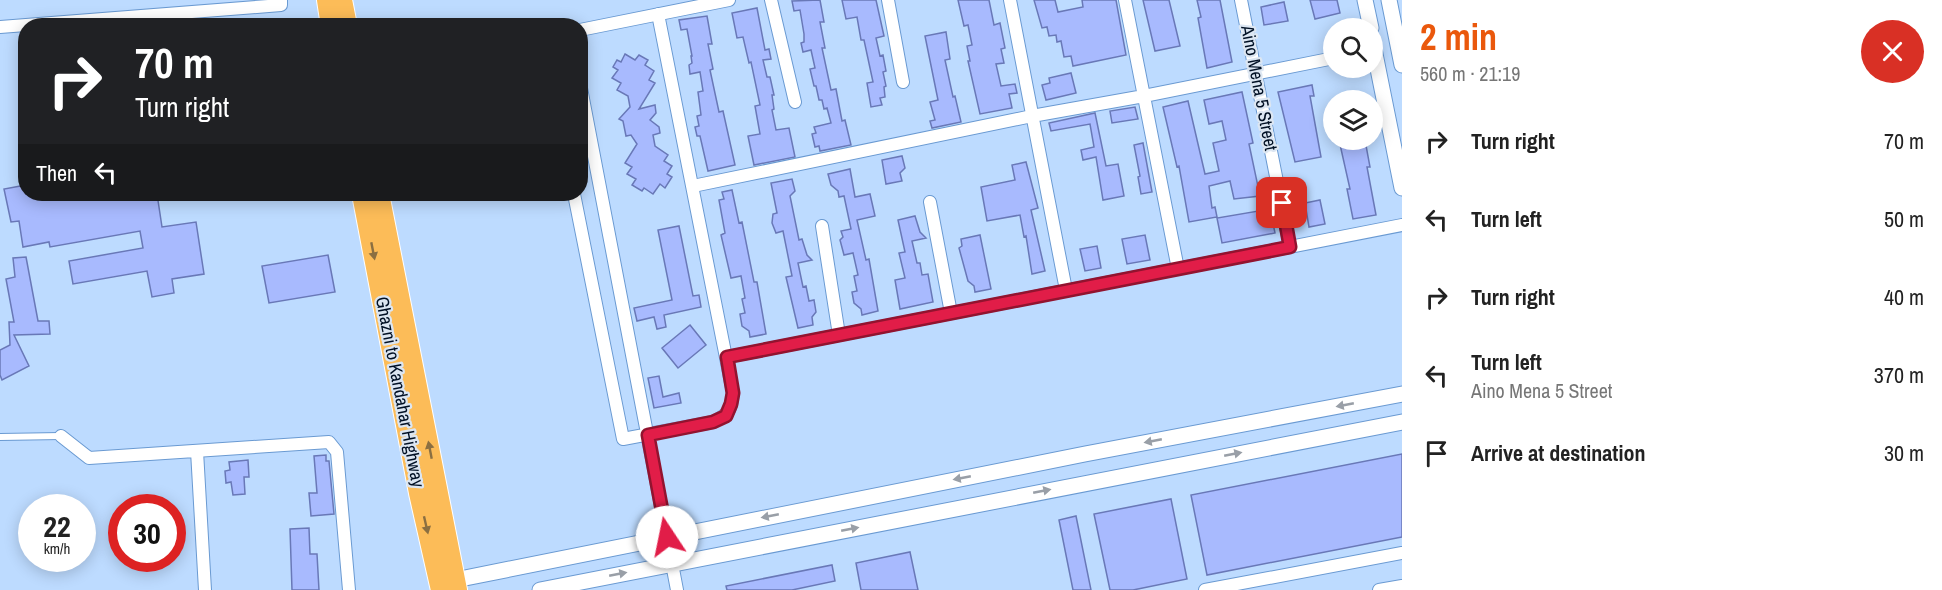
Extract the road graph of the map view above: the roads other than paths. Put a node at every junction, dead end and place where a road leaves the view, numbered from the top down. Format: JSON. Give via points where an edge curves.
{"nodes":[{"id":1,"x":281,"y":0,"type":"edge"},
{"id":2,"x":327,"y":0,"type":"edge"},
{"id":3,"x":342,"y":0,"type":"edge"},
{"id":4,"x":729,"y":0,"type":"edge"},
{"id":5,"x":771,"y":0,"type":"edge"},
{"id":6,"x":888,"y":0,"type":"edge"},
{"id":7,"x":1010,"y":0,"type":"edge"},
{"id":8,"x":1125,"y":0,"type":"edge"},
{"id":9,"x":1241,"y":0,"type":"edge"},
{"id":10,"x":1365,"y":0,"type":"edge"},
{"id":11,"x":1389,"y":0,"type":"edge"},
{"id":12,"x":658,"y":14,"type":"junction"},
{"id":13,"x":115,"y":18,"type":"edge"},
{"id":14,"x":330,"y":18,"type":"edge"},
{"id":15,"x":345,"y":18,"type":"edge"},
{"id":16,"x":1369,"y":18,"type":"edge"},
{"id":17,"x":18,"y":26,"type":"edge"},
{"id":18,"x":0,"y":27,"type":"edge"},
{"id":19,"x":588,"y":28,"type":"edge"},
{"id":20,"x":1400,"y":48,"type":"edge"},
{"id":21,"x":1323,"y":60,"type":"edge"},
{"id":22,"x":1402,"y":65,"type":"edge"},
{"id":23,"x":1256,"y":74,"type":"junction"},
{"id":24,"x":1379,"y":78,"type":"edge"},
{"id":25,"x":903,"y":82,"type":"dead end"},
{"id":26,"x":1144,"y":96,"type":"junction"},
{"id":27,"x":795,"y":102,"type":"dead end"},
{"id":28,"x":1032,"y":116,"type":"junction"},
{"id":29,"x":588,"y":124,"type":"edge"},
{"id":30,"x":693,"y":186,"type":"junction"},
{"id":31,"x":1402,"y":188,"type":"edge"},
{"id":32,"x":363,"y":201,"type":"edge"},
{"id":33,"x":381,"y":201,"type":"edge"},
{"id":34,"x":575,"y":201,"type":"edge"},
{"id":35,"x":930,"y":202,"type":"dead end"},
{"id":36,"x":1402,"y":225,"type":"edge"},
{"id":37,"x":822,"y":226,"type":"dead end"},
{"id":38,"x":1290,"y":247,"type":"junction"},
{"id":39,"x":1178,"y":269,"type":"junction"},
{"id":40,"x":1066,"y":291,"type":"junction"},
{"id":41,"x":951,"y":313,"type":"junction"},
{"id":42,"x":839,"y":335,"type":"junction"},
{"id":43,"x":727,"y":357,"type":"junction"},
{"id":44,"x":1402,"y":394,"type":"edge"},
{"id":45,"x":1402,"y":422,"type":"edge"},
{"id":46,"x":648,"y":435,"type":"junction"},
{"id":47,"x":61,"y":436,"type":"joint"},
{"id":48,"x":0,"y":437,"type":"edge"},
{"id":49,"x":197,"y":451,"type":"junction"},
{"id":50,"x":667,"y":537,"type":"junction"},
{"id":51,"x":1402,"y":553,"type":"edge"},
{"id":52,"x":672,"y":563,"type":"junction"},
{"id":53,"x":448,"y":586,"type":"edge"},
{"id":54,"x":1402,"y":586,"type":"edge"},
{"id":55,"x":205,"y":590,"type":"edge"},
{"id":56,"x":349,"y":590,"type":"edge"},
{"id":57,"x":540,"y":590,"type":"edge"},
{"id":58,"x":677,"y":590,"type":"edge"},
{"id":59,"x":1204,"y":590,"type":"edge"},
{"id":60,"x":1379,"y":590,"type":"edge"}],
"edges":[{"from":1,"to":13,"type":"street","via":[[281,5]]},
{"from":2,"to":14,"type":"highway"},
{"from":3,"to":15,"type":"highway"},
{"from":4,"to":12,"type":"street"},
{"from":5,"to":27,"type":"street"},
{"from":6,"to":25,"type":"street"},
{"from":7,"to":28,"type":"street"},
{"from":8,"to":26,"type":"street"},
{"from":9,"to":23,"type":"street","name":"Aino Mena 5 Street"},
{"from":10,"to":16,"type":"street"},
{"from":11,"to":20,"type":"street"},
{"from":12,"to":19,"type":"street"},
{"from":12,"to":30,"type":"street"},
{"from":17,"to":18,"type":"street"},
{"from":20,"to":22,"type":"street"},
{"from":21,"to":23,"type":"street"},
{"from":23,"to":26,"type":"street"},
{"from":23,"to":38,"type":"street","name":"Aino Mena 5 Street"},
{"from":24,"to":31,"type":"street"},
{"from":26,"to":28,"type":"street"},
{"from":26,"to":39,"type":"street"},
{"from":28,"to":30,"type":"street"},
{"from":28,"to":40,"type":"street"},
{"from":29,"to":46,"type":"street"},
{"from":30,"to":43,"type":"street"},
{"from":32,"to":53,"type":"highway","name":"Ghazni to Kandahar Highway","one_way":true,"via":[[419,493]]},
{"from":53,"to":33,"type":"highway","name":"Ghazni to Kandahar Highway","one_way":true},
{"from":34,"to":46,"type":"street","via":[[622,439]]},
{"from":35,"to":41,"type":"street"},
{"from":36,"to":38,"type":"street"},
{"from":37,"to":42,"type":"street"},
{"from":38,"to":39,"type":"street"},
{"from":39,"to":40,"type":"street"},
{"from":40,"to":41,"type":"street"},
{"from":41,"to":42,"type":"street"},
{"from":42,"to":43,"type":"street"},
{"from":43,"to":46,"type":"street","via":[[733,393],[726,416]]},
{"from":44,"to":50,"type":"street","one_way":true},
{"from":52,"to":45,"type":"street","one_way":true},
{"from":46,"to":50,"type":"street"},
{"from":47,"to":48,"type":"lane"},
{"from":47,"to":49,"type":"street","via":[[89,458]]},
{"from":49,"to":55,"type":"street"},
{"from":49,"to":56,"type":"street","via":[[329,442],[338,452]]},
{"from":50,"to":52,"type":"street"},
{"from":50,"to":53,"type":"street"},
{"from":51,"to":59,"type":"street"},
{"from":57,"to":52,"type":"street","one_way":true},
{"from":52,"to":58,"type":"street"},
{"from":54,"to":60,"type":"street"}]}
